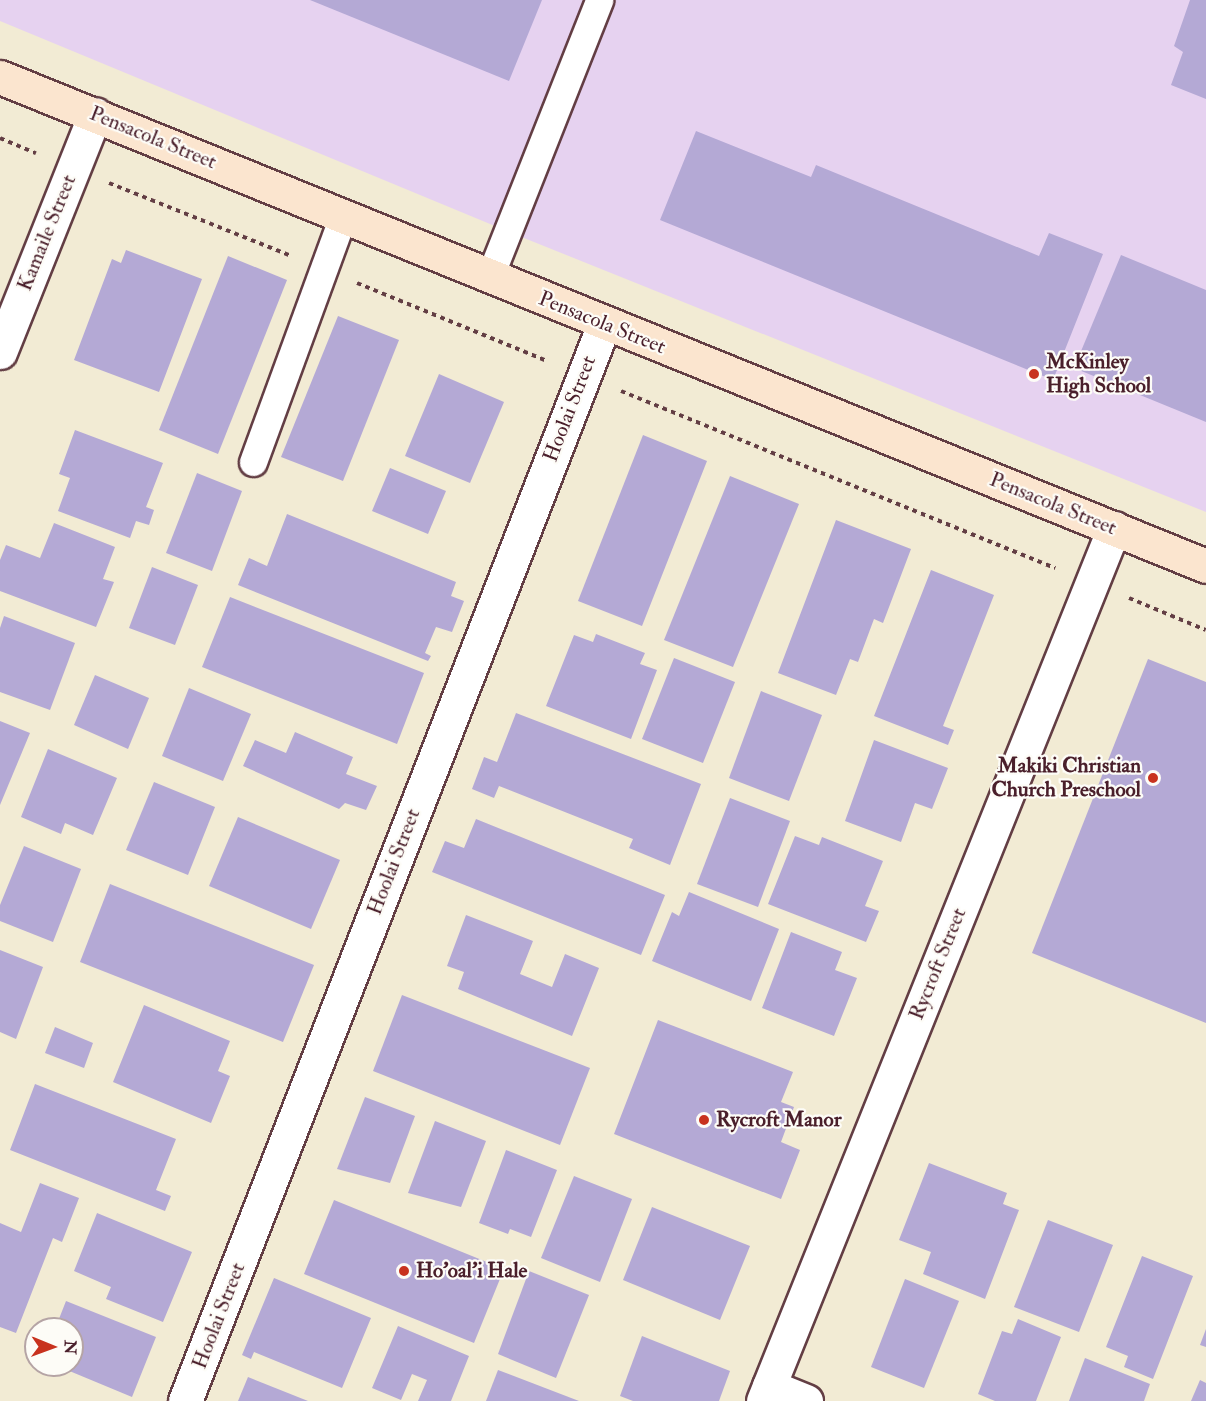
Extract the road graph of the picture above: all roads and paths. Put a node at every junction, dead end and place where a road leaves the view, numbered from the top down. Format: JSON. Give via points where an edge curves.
{"nodes":[{"id":1,"x":599,"y":0,"type":"edge"},
{"id":2,"x":0,"y":77,"type":"edge"},
{"id":3,"x":94,"y":114,"type":"junction"},
{"id":4,"x":343,"y":216,"type":"junction"},
{"id":5,"x":490,"y":276,"type":"junction"},
{"id":6,"x":604,"y":324,"type":"junction"},
{"id":7,"x":0,"y":352,"type":"edge"},
{"id":8,"x":252,"y":462,"type":"dead end"},
{"id":9,"x":1114,"y":528,"type":"junction"},
{"id":10,"x":1206,"y":566,"type":"edge"},
{"id":11,"x":766,"y":1394,"type":"edge"},
{"id":12,"x":185,"y":1401,"type":"edge"},
{"id":13,"x":806,"y":1401,"type":"edge"}],
"edges":[{"from":1,"to":5,"type":"lane"},
{"from":2,"to":3,"type":"main road","name":"Pensacola Street"},
{"from":3,"to":4,"type":"main road","name":"Pensacola Street"},
{"from":3,"to":7,"type":"street","name":"Kamaile Street"},
{"from":4,"to":5,"type":"main road","name":"Pensacola Street"},
{"from":4,"to":8,"type":"lane"},
{"from":5,"to":6,"type":"main road","name":"Pensacola Street"},
{"from":6,"to":9,"type":"main road","name":"Pensacola Street"},
{"from":6,"to":12,"type":"street","name":"Hoolai Street"},
{"from":9,"to":10,"type":"main road","name":"Pensacola Street"},
{"from":9,"to":11,"type":"street","name":"Rycroft Street"},
{"from":11,"to":13,"type":"street"}]}
